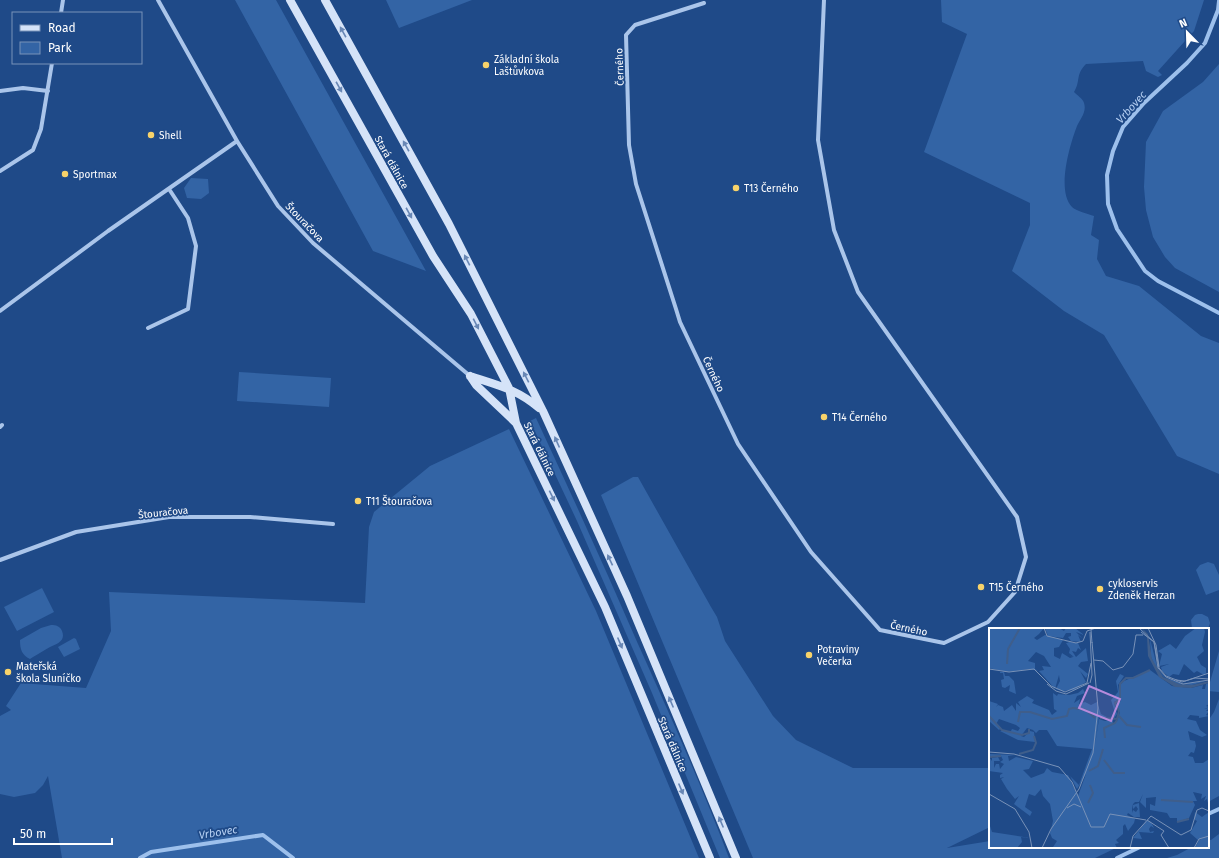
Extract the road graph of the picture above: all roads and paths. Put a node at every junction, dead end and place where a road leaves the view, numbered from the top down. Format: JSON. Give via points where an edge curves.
{"nodes":[{"id":1,"x":63,"y":0,"type":"edge"},
{"id":2,"x":158,"y":0,"type":"edge"},
{"id":3,"x":290,"y":0,"type":"edge"},
{"id":4,"x":325,"y":0,"type":"edge"},
{"id":5,"x":824,"y":0,"type":"edge"},
{"id":6,"x":704,"y":3,"type":"dead end"},
{"id":7,"x":61,"y":12,"type":"edge"},
{"id":8,"x":52,"y":64,"type":"edge"},
{"id":9,"x":0,"y":91,"type":"edge"},
{"id":10,"x":48,"y":91,"type":"junction"},
{"id":11,"x":237,"y":141,"type":"junction"},
{"id":12,"x":0,"y":171,"type":"edge"},
{"id":13,"x":168,"y":189,"type":"junction"},
{"id":14,"x":0,"y":311,"type":"edge"},
{"id":15,"x":148,"y":328,"type":"dead end"},
{"id":16,"x":470,"y":376,"type":"junction"},
{"id":17,"x":509,"y":388,"type":"junction"},
{"id":18,"x":543,"y":412,"type":"junction"},
{"id":19,"x":516,"y":423,"type":"junction"},
{"id":20,"x":333,"y":524,"type":"dead end"},
{"id":21,"x":0,"y":560,"type":"edge"},
{"id":22,"x":710,"y":858,"type":"edge"},
{"id":23,"x":736,"y":858,"type":"edge"}],
"edges":[{"from":1,"to":7,"type":"street"},
{"from":2,"to":11,"type":"street","name":"Štouračova"},
{"from":3,"to":17,"type":"main road","name":"Stará dálnice","one_way":true,"via":[[433,256],[470,314]]},
{"from":18,"to":4,"type":"main road","name":"Stará dálnice","one_way":true,"via":[[449,224]]},
{"from":5,"to":6,"type":"street","name":"Černého","via":[[818,140],[834,230],[858,292],[1017,517],[1026,557],[1015,592],[988,622],[944,643],[880,630],[810,552],[738,444],[676,309],[636,184],[629,145],[626,35],[635,25]]},
{"from":8,"to":10,"type":"street"},
{"from":9,"to":10,"type":"street","via":[[22,88]]},
{"from":10,"to":12,"type":"street","via":[[41,129],[33,150]]},
{"from":11,"to":13,"type":"street"},
{"from":11,"to":16,"type":"street","name":"Štouračova","via":[[278,206],[313,243]]},
{"from":13,"to":14,"type":"street"},
{"from":13,"to":15,"type":"street","via":[[188,218],[196,246],[188,309]]},
{"from":16,"to":17,"type":"main road"},
{"from":16,"to":19,"type":"main road","via":[[476,385]]},
{"from":17,"to":18,"type":"main road"},
{"from":17,"to":19,"type":"main road","name":"Stará dálnice"},
{"from":23,"to":18,"type":"main road","name":"Stará dálnice","one_way":true,"via":[[626,596]]},
{"from":19,"to":22,"type":"main road","name":"Stará dálnice","one_way":true,"via":[[606,607]]},
{"from":20,"to":21,"type":"street","name":"Štouračova","via":[[250,516],[169,517],[76,532]]}]}
